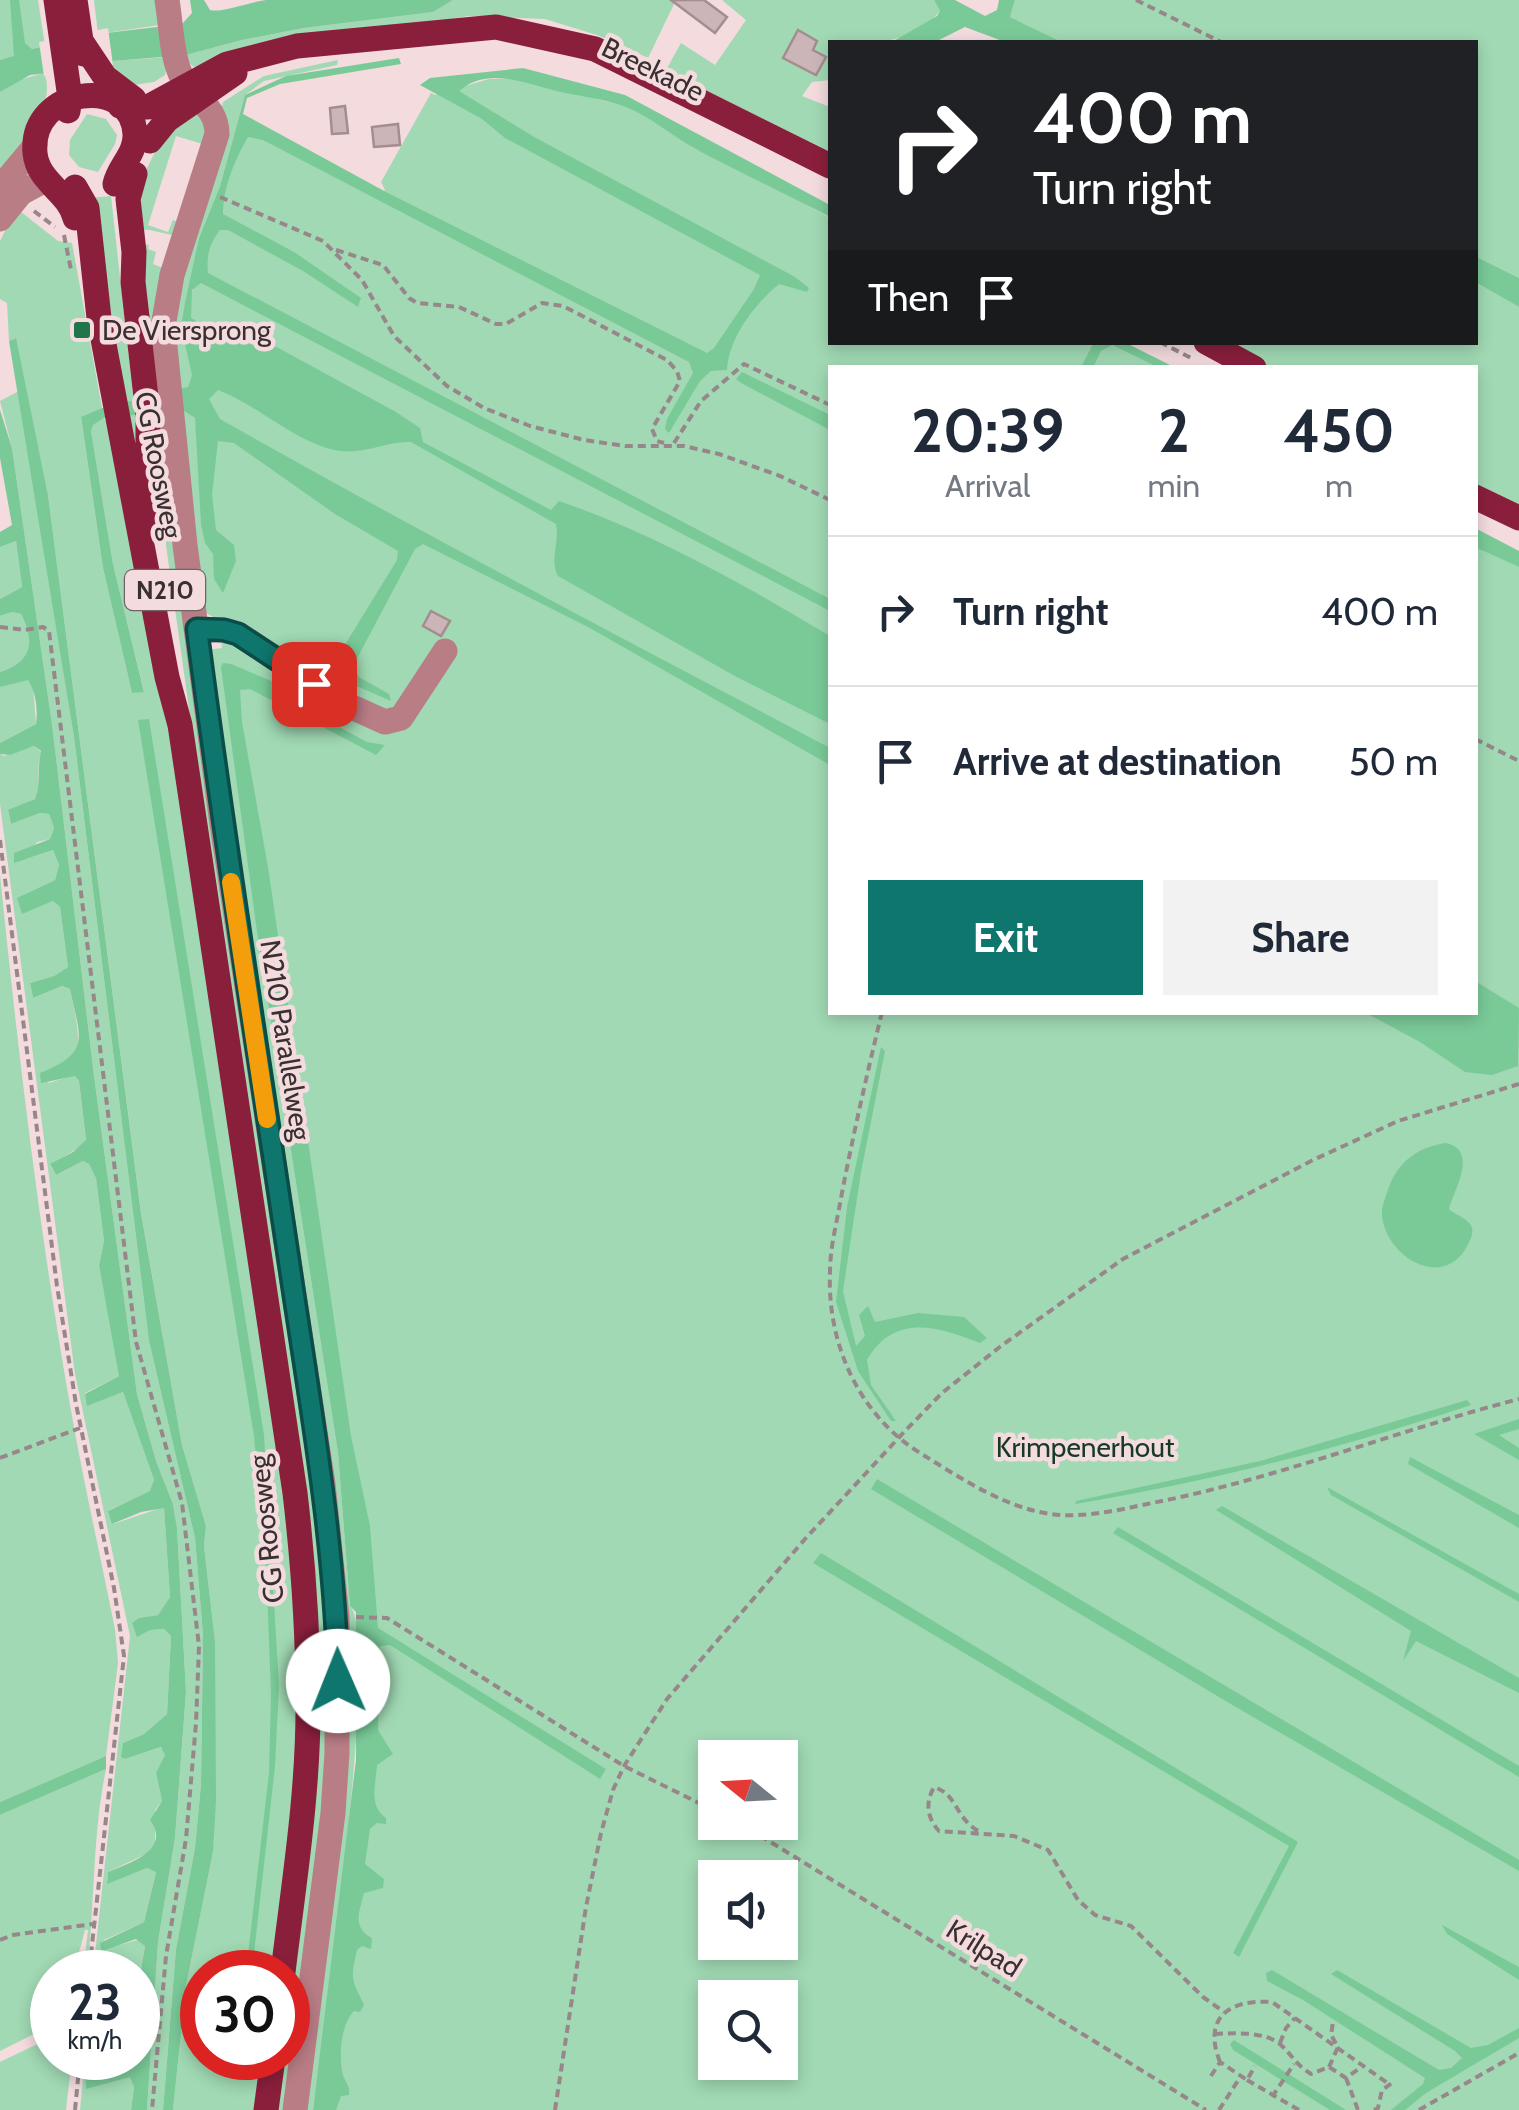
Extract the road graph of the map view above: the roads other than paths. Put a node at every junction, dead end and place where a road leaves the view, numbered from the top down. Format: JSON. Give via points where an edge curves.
{"nodes":[{"id":1,"x":56,"y":0,"type":"edge"},
{"id":2,"x":75,"y":0,"type":"edge"},
{"id":3,"x":168,"y":7,"type":"edge"},
{"id":4,"x":71,"y":36,"type":"junction"},
{"id":5,"x":71,"y":82,"type":"junction"},
{"id":6,"x":193,"y":91,"type":"junction"},
{"id":7,"x":122,"y":98,"type":"junction"},
{"id":8,"x":150,"y":141,"type":"junction"},
{"id":9,"x":34,"y":146,"type":"junction"},
{"id":10,"x":828,"y":165,"type":"edge"},
{"id":11,"x":125,"y":180,"type":"junction"},
{"id":12,"x":60,"y":185,"type":"junction"},
{"id":13,"x":0,"y":188,"type":"edge"},
{"id":14,"x":0,"y":219,"type":"edge"},
{"id":15,"x":1199,"y":351,"type":"edge"},
{"id":16,"x":1244,"y":365,"type":"edge"},
{"id":17,"x":159,"y":404,"type":"junction"},
{"id":18,"x":1478,"y":498,"type":"edge"},
{"id":19,"x":1519,"y":518,"type":"edge"},
{"id":20,"x":197,"y":629,"type":"junction"},
{"id":21,"x":445,"y":651,"type":"dead end"},
{"id":22,"x":180,"y":726,"type":"junction"},
{"id":23,"x":285,"y":1950,"type":"edge"},
{"id":24,"x":269,"y":2080,"type":"edge"},
{"id":25,"x":266,"y":2110,"type":"edge"},
{"id":26,"x":296,"y":2110,"type":"edge"}],
"edges":[{"from":1,"to":4,"type":"main road","number":"N210"},
{"from":2,"to":4,"type":"main road","number":"N210"},
{"from":3,"to":6,"type":"street","name":"N210 Parallelweg","via":[[179,72]]},
{"from":4,"to":5,"type":"main road","number":"N210"},
{"from":4,"to":5,"type":"main road","number":"N210"},
{"from":5,"to":7,"type":"main road"},
{"from":5,"to":7,"type":"main road","number":"N210","via":[[109,82]]},
{"from":5,"to":9,"type":"main road","number":"N210","via":[[38,128]]},
{"from":5,"to":12,"type":"main road","number":"N210","via":[[68,110],[50,144]]},
{"from":6,"to":7,"type":"main road","name":"Breekade"},
{"from":6,"to":8,"type":"main road","name":"Breekade"},
{"from":6,"to":10,"type":"main road","name":"Breekade","via":[[227,64],[296,46],[496,28],[594,49]]},
{"from":6,"to":17,"type":"street","name":"N210 Parallelweg","via":[[210,107],[217,134],[166,297]]},
{"from":7,"to":8,"type":"main road","number":"N210","via":[[150,127]]},
{"from":7,"to":11,"type":"main road","number":"N210","via":[[136,136],[118,174]]},
{"from":8,"to":11,"type":"main road","number":"N210","via":[[143,162]]},
{"from":9,"to":12,"type":"main road","number":"N210","via":[[37,164]]},
{"from":9,"to":13,"type":"street"},
{"from":11,"to":12,"type":"main road","via":[[95,190]]},
{"from":11,"to":17,"type":"main road","name":"CG Roosweg","number":"N210","via":[[133,282]]},
{"from":12,"to":14,"type":"street","via":[[26,189]]},
{"from":12,"to":22,"type":"main road","name":"CG Roosweg","number":"N210","via":[[93,274]]},
{"from":15,"to":16,"type":"main road"},
{"from":17,"to":20,"type":"street","name":"N210 Parallelweg"},
{"from":17,"to":22,"type":"main road","name":"CG Roosweg","number":"N210","via":[[154,516]]},
{"from":18,"to":19,"type":"main road"},
{"from":20,"to":21,"type":"street","via":[[238,634],[345,704],[385,722],[401,718]]},
{"from":20,"to":26,"type":"street","name":"N210 Parallelweg","via":[[323,1484],[336,1617],[334,1812]]},
{"from":22,"to":23,"type":"main road","name":"CG Roosweg","number":"N210","via":[[304,1573],[306,1763]]},
{"from":24,"to":25,"type":"main road"}]}
